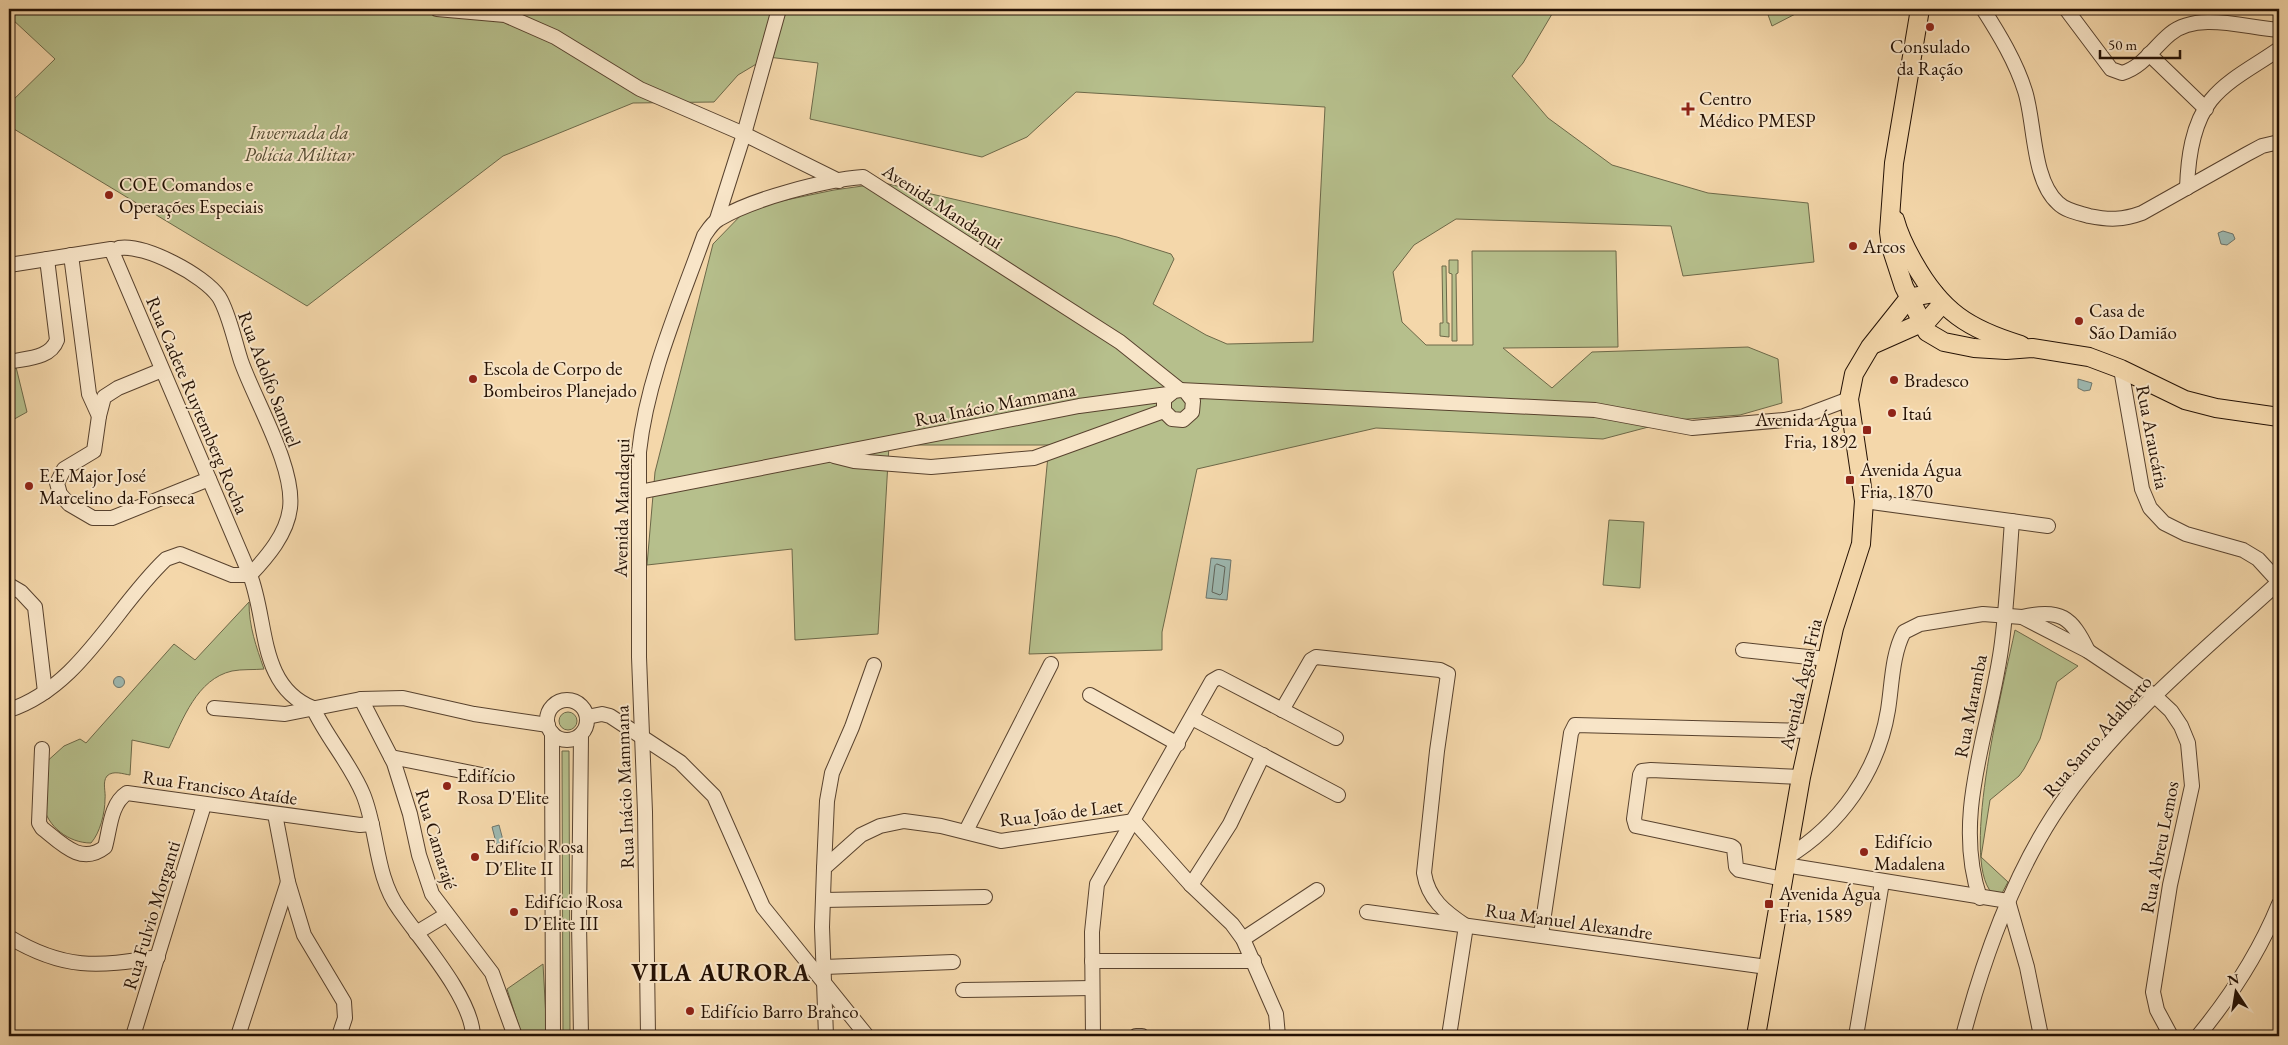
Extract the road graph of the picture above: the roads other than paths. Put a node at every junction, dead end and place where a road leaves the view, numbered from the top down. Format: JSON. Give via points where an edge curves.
{"nodes":[{"id":1,"x":437,"y":9,"type":"edge"},
{"id":2,"x":779,"y":9,"type":"edge"},
{"id":3,"x":1920,"y":9,"type":"edge"},
{"id":4,"x":1983,"y":9,"type":"edge"},
{"id":5,"x":2066,"y":9,"type":"edge"},
{"id":6,"x":2279,"y":30,"type":"edge"},
{"id":7,"x":2279,"y":49,"type":"edge"},
{"id":8,"x":2150,"y":54,"type":"junction"},
{"id":9,"x":2206,"y":109,"type":"junction"},
{"id":10,"x":744,"y":134,"type":"junction"},
{"id":11,"x":2279,"y":142,"type":"edge"},
{"id":12,"x":839,"y":181,"type":"junction"},
{"id":13,"x":2187,"y":188,"type":"junction"},
{"id":14,"x":1891,"y":208,"type":"junction"},
{"id":15,"x":718,"y":219,"type":"junction"},
{"id":16,"x":115,"y":248,"type":"junction"},
{"id":17,"x":71,"y":255,"type":"junction"},
{"id":18,"x":47,"y":259,"type":"junction"},
{"id":19,"x":9,"y":266,"type":"edge"},
{"id":20,"x":1938,"y":299,"type":"junction"},
{"id":21,"x":1910,"y":300,"type":"junction"},
{"id":22,"x":1922,"y":324,"type":"junction"},
{"id":23,"x":1890,"y":336,"type":"junction"},
{"id":24,"x":1944,"y":342,"type":"junction"},
{"id":25,"x":1870,"y":346,"type":"junction"},
{"id":26,"x":2032,"y":348,"type":"junction"},
{"id":27,"x":9,"y":362,"type":"edge"},
{"id":28,"x":2121,"y":369,"type":"junction"},
{"id":29,"x":162,"y":370,"type":"junction"},
{"id":30,"x":1178,"y":392,"type":"junction"},
{"id":31,"x":1849,"y":399,"type":"junction"},
{"id":32,"x":1164,"y":411,"type":"junction"},
{"id":33,"x":99,"y":416,"type":"junction"},
{"id":34,"x":2279,"y":417,"type":"edge"},
{"id":35,"x":829,"y":454,"type":"junction"},
{"id":36,"x":209,"y":479,"type":"junction"},
{"id":37,"x":638,"y":492,"type":"junction"},
{"id":38,"x":1864,"y":501,"type":"junction"},
{"id":39,"x":2012,"y":520,"type":"junction"},
{"id":40,"x":2048,"y":526,"type":"dead end"},
{"id":41,"x":250,"y":575,"type":"junction"},
{"id":42,"x":2279,"y":582,"type":"edge"},
{"id":43,"x":9,"y":585,"type":"edge"},
{"id":44,"x":2004,"y":614,"type":"junction"},
{"id":45,"x":2022,"y":617,"type":"junction"},
{"id":46,"x":1743,"y":650,"type":"dead end"},
{"id":47,"x":2088,"y":651,"type":"junction"},
{"id":48,"x":638,"y":657,"type":"joint"},
{"id":49,"x":1827,"y":659,"type":"junction"},
{"id":50,"x":1051,"y":664,"type":"dead end"},
{"id":51,"x":874,"y":665,"type":"dead end"},
{"id":52,"x":45,"y":692,"type":"junction"},
{"id":53,"x":1090,"y":695,"type":"dead end"},
{"id":54,"x":2155,"y":696,"type":"junction"},
{"id":55,"x":361,"y":699,"type":"junction"},
{"id":56,"x":214,"y":708,"type":"dead end"},
{"id":57,"x":313,"y":708,"type":"junction"},
{"id":58,"x":9,"y":710,"type":"edge"},
{"id":59,"x":1282,"y":710,"type":"junction"},
{"id":60,"x":587,"y":717,"type":"junction"},
{"id":61,"x":1192,"y":718,"type":"junction"},
{"id":62,"x":550,"y":729,"type":"junction"},
{"id":63,"x":1811,"y":731,"type":"junction"},
{"id":64,"x":581,"y":734,"type":"junction"},
{"id":65,"x":641,"y":738,"type":"junction"},
{"id":66,"x":1336,"y":738,"type":"dead end"},
{"id":67,"x":1178,"y":744,"type":"junction"},
{"id":68,"x":42,"y":749,"type":"dead end"},
{"id":69,"x":1263,"y":755,"type":"junction"},
{"id":70,"x":391,"y":757,"type":"junction"},
{"id":71,"x":482,"y":775,"type":"dead end"},
{"id":72,"x":1801,"y":777,"type":"junction"},
{"id":73,"x":1338,"y":795,"type":"dead end"},
{"id":74,"x":204,"y":805,"type":"junction"},
{"id":75,"x":275,"y":814,"type":"junction"},
{"id":76,"x":1134,"y":821,"type":"junction"},
{"id":77,"x":372,"y":824,"type":"junction"},
{"id":78,"x":966,"y":831,"type":"junction"},
{"id":79,"x":1785,"y":867,"type":"junction"},
{"id":80,"x":824,"y":868,"type":"junction"},
{"id":81,"x":288,"y":882,"type":"junction"},
{"id":82,"x":1882,"y":882,"type":"junction"},
{"id":83,"x":1191,"y":885,"type":"junction"},
{"id":84,"x":1317,"y":890,"type":"dead end"},
{"id":85,"x":985,"y":897,"type":"dead end"},
{"id":86,"x":1980,"y":898,"type":"junction"},
{"id":87,"x":823,"y":900,"type":"junction"},
{"id":88,"x":2008,"y":901,"type":"junction"},
{"id":89,"x":2278,"y":908,"type":"edge"},
{"id":90,"x":1367,"y":912,"type":"dead end"},
{"id":91,"x":446,"y":915,"type":"junction"},
{"id":92,"x":1466,"y":926,"type":"junction"},
{"id":93,"x":416,"y":933,"type":"junction"},
{"id":94,"x":1541,"y":935,"type":"junction"},
{"id":95,"x":9,"y":937,"type":"edge"},
{"id":96,"x":1243,"y":939,"type":"junction"},
{"id":97,"x":158,"y":956,"type":"junction"},
{"id":98,"x":1254,"y":960,"type":"junction"},
{"id":99,"x":1092,"y":961,"type":"junction"},
{"id":100,"x":953,"y":962,"type":"dead end"},
{"id":101,"x":824,"y":967,"type":"junction"},
{"id":102,"x":1767,"y":967,"type":"junction"},
{"id":103,"x":825,"y":983,"type":"junction"},
{"id":104,"x":1092,"y":988,"type":"junction"},
{"id":105,"x":963,"y":990,"type":"dead end"},
{"id":106,"x":133,"y":1036,"type":"edge"},
{"id":107,"x":238,"y":1036,"type":"edge"},
{"id":108,"x":339,"y":1036,"type":"edge"},
{"id":109,"x":473,"y":1036,"type":"edge"},
{"id":110,"x":514,"y":1036,"type":"edge"},
{"id":111,"x":553,"y":1036,"type":"edge"},
{"id":112,"x":581,"y":1036,"type":"edge"},
{"id":113,"x":648,"y":1036,"type":"edge"},
{"id":114,"x":826,"y":1036,"type":"edge"},
{"id":115,"x":867,"y":1036,"type":"edge"},
{"id":116,"x":1093,"y":1036,"type":"edge"},
{"id":117,"x":1278,"y":1036,"type":"edge"},
{"id":118,"x":1449,"y":1036,"type":"edge"},
{"id":119,"x":1756,"y":1036,"type":"edge"},
{"id":120,"x":1856,"y":1036,"type":"edge"},
{"id":121,"x":1963,"y":1036,"type":"edge"},
{"id":122,"x":2040,"y":1036,"type":"edge"},
{"id":123,"x":2171,"y":1036,"type":"edge"},
{"id":124,"x":2198,"y":1036,"type":"edge"}],
"edges":[{"from":1,"to":10,"type":"street","via":[[505,14],[555,37],[640,89]]},
{"from":2,"to":10,"type":"street"},
{"from":3,"to":14,"type":"main road","via":[[1894,163]]},
{"from":4,"to":13,"type":"street","via":[[2014,64],[2025,92],[2042,174],[2058,204],[2074,212],[2124,220]]},
{"from":5,"to":8,"type":"street","via":[[2116,72],[2131,71]]},
{"from":6,"to":8,"type":"street","via":[[2212,21],[2191,23],[2170,34]]},
{"from":7,"to":9,"type":"street","via":[[2228,84]]},
{"from":8,"to":9,"type":"street"},
{"from":9,"to":13,"type":"street","via":[[2191,148]]},
{"from":10,"to":12,"type":"street"},
{"from":10,"to":15,"type":"street"},
{"from":11,"to":13,"type":"street","via":[[2255,150]]},
{"from":12,"to":15,"type":"street","name":"Avenida Mandaqui","via":[[763,201]]},
{"from":12,"to":30,"type":"street","name":"Avenida Mandaqui","via":[[862,177],[1120,342]]},
{"from":14,"to":20,"type":"main road","via":[[1901,238]]},
{"from":14,"to":21,"type":"main road","via":[[1889,232],[1892,248]]},
{"from":15,"to":37,"type":"street","name":"Avenida Mandaqui","via":[[704,236],[663,348],[638,452]]},
{"from":16,"to":17,"type":"street","name":"Rua Adolfo Samuel"},
{"from":16,"to":29,"type":"street","name":"Rua Cadete Ruytemberg Rocha"},
{"from":16,"to":41,"type":"street","name":"Rua Adolfo Samuel","via":[[137,248],[154,255],[199,278],[220,298],[289,481],[291,496],[290,510],[276,544]]},
{"from":17,"to":18,"type":"street","name":"Rua Adolfo Samuel"},
{"from":17,"to":33,"type":"street","via":[[89,394]]},
{"from":18,"to":19,"type":"street","name":"Rua Adolfo Samuel"},
{"from":18,"to":27,"type":"street","via":[[55,345],[42,355]]},
{"from":20,"to":21,"type":"main road","via":[[1918,296]]},
{"from":20,"to":22,"type":"main road","via":[[1933,317]]},
{"from":20,"to":26,"type":"main road","via":[[1982,331]]},
{"from":21,"to":22,"type":"main road"},
{"from":21,"to":25,"type":"main road","name":"Avenida Água Fria"},
{"from":22,"to":23,"type":"main road"},
{"from":22,"to":24,"type":"main road","via":[[1927,332]]},
{"from":23,"to":24,"type":"main road"},
{"from":23,"to":25,"type":"main road"},
{"from":24,"to":26,"type":"main road","via":[[1990,349]]},
{"from":25,"to":31,"type":"main road","name":"Avenida Água Fria","via":[[1854,374]]},
{"from":26,"to":28,"type":"main road","via":[[2089,357]]},
{"from":28,"to":34,"type":"main road","via":[[2185,400]]},
{"from":28,"to":42,"type":"street","name":"Rua Araucária","via":[[2142,489],[2150,508],[2164,523],[2186,534],[2244,550],[2258,559]]},
{"from":29,"to":33,"type":"street","via":[[104,397]]},
{"from":29,"to":36,"type":"street","name":"Rua Cadete Ruytemberg Rocha"},
{"from":30,"to":31,"type":"street","name":"Rua Inácio Mammana","via":[[1595,410],[1692,428],[1784,420]]},
{"from":30,"to":32,"type":"street","via":[[1163,404]]},
{"from":30,"to":32,"type":"street","via":[[1193,401],[1194,407],[1188,417],[1172,419]]},
{"from":30,"to":35,"type":"street","name":"Rua Inácio Mammana","via":[[1079,406]]},
{"from":31,"to":38,"type":"main road","name":"Avenida Água Fria"},
{"from":32,"to":35,"type":"street","name":"Rua Inácio Mammana","via":[[1034,458],[931,467],[854,461]]},
{"from":33,"to":36,"type":"street","via":[[94,450],[64,469],[57,483],[62,497],[84,514],[100,520],[112,518]]},
{"from":35,"to":37,"type":"street","name":"Rua Inácio Mammana"},
{"from":36,"to":41,"type":"street","name":"Rua Cadete Ruytemberg Rocha"},
{"from":37,"to":48,"type":"street","name":"Avenida Mandaqui"},
{"from":38,"to":39,"type":"street"},
{"from":38,"to":49,"type":"main road","name":"Avenida Água Fria","via":[[1861,544],[1840,605]]},
{"from":39,"to":40,"type":"street"},
{"from":39,"to":44,"type":"street","name":"Rua Maramba"},
{"from":41,"to":52,"type":"street","via":[[232,574],[180,554],[166,559],[74,667]]},
{"from":41,"to":57,"type":"street","name":"Rua Cadete Ruytemberg Rocha","via":[[272,667],[300,703]]},
{"from":42,"to":54,"type":"street","name":"Rua Santo Adalberto"},
{"from":43,"to":52,"type":"street","via":[[22,592],[35,607]]},
{"from":44,"to":45,"type":"street","name":"Rua Abreu Lemos"},
{"from":44,"to":79,"type":"street","name":"Rua Abreu Lemos","via":[[1920,624],[1904,632],[1898,646],[1884,731],[1860,786],[1843,812]]},
{"from":44,"to":86,"type":"street","name":"Rua Maramba","via":[[2002,643],[1980,746],[1970,833],[1974,882]]},
{"from":45,"to":47,"type":"street","name":"Rua Abreu Lemos"},
{"from":45,"to":47,"type":"street","via":[[2039,613],[2063,616],[2074,625]]},
{"from":46,"to":49,"type":"street"},
{"from":47,"to":54,"type":"street","name":"Rua Abreu Lemos"},
{"from":48,"to":65,"type":"street","name":"Rua Inácio Mammana"},
{"from":49,"to":63,"type":"main road","name":"Avenida Água Fria"},
{"from":50,"to":78,"type":"street"},
{"from":51,"to":80,"type":"street","via":[[832,773],[827,801]]},
{"from":52,"to":58,"type":"street","via":[[29,703]]},
{"from":53,"to":67,"type":"street"},
{"from":54,"to":88,"type":"street","name":"Rua Santo Adalberto","via":[[2072,789],[2029,858]]},
{"from":54,"to":123,"type":"street","name":"Rua Abreu Lemos","via":[[2181,726],[2192,764],[2192,786],[2154,973],[2153,992],[2157,1010]]},
{"from":55,"to":57,"type":"street"},
{"from":55,"to":62,"type":"street","via":[[403,698]]},
{"from":55,"to":70,"type":"street","name":"Rua Camarajé"},
{"from":56,"to":57,"type":"street","via":[[285,714]]},
{"from":57,"to":77,"type":"street","via":[[323,731],[351,769]]},
{"from":59,"to":61,"type":"street","via":[[1219,677],[1212,681]]},
{"from":59,"to":66,"type":"street"},
{"from":59,"to":92,"type":"street","via":[[1311,660],[1322,656],[1440,670],[1448,674],[1436,751],[1424,873],[1429,893],[1436,903]]},
{"from":60,"to":62,"type":"street","via":[[577,703],[560,702],[548,714]]},
{"from":60,"to":64,"type":"street"},
{"from":60,"to":65,"type":"street","via":[[605,714]]},
{"from":61,"to":67,"type":"street"},
{"from":61,"to":69,"type":"street"},
{"from":62,"to":64,"type":"street","via":[[566,740]]},
{"from":62,"to":111,"type":"street"},
{"from":63,"to":72,"type":"main road","name":"Avenida Água Fria"},
{"from":63,"to":94,"type":"street","via":[[1575,725],[1571,733]]},
{"from":64,"to":112,"type":"street"},
{"from":65,"to":103,"type":"street","via":[[680,762],[714,796],[763,908]]},
{"from":65,"to":113,"type":"street","name":"Rua Inácio Mammana"},
{"from":67,"to":76,"type":"street"},
{"from":68,"to":74,"type":"street","name":"Rua Francisco Ataíde","via":[[39,823],[78,854],[89,856],[105,847],[115,807],[127,794]]},
{"from":69,"to":73,"type":"street"},
{"from":69,"to":83,"type":"street","via":[[1230,824]]},
{"from":70,"to":71,"type":"street"},
{"from":70,"to":91,"type":"street","name":"Rua Camarajé","via":[[432,894]]},
{"from":72,"to":79,"type":"main road","name":"Avenida Água Fria"},
{"from":72,"to":79,"type":"street","via":[[1646,770],[1640,775],[1634,819],[1639,828],[1732,846],[1739,870]]},
{"from":74,"to":75,"type":"street","name":"Rua Francisco Ataíde"},
{"from":74,"to":97,"type":"street","name":"Rua Fulvio Morganti"},
{"from":75,"to":77,"type":"street","name":"Rua Francisco Ataíde"},
{"from":75,"to":81,"type":"street"},
{"from":76,"to":78,"type":"street","name":"Rua João de Laet","via":[[1012,841],[990,839]]},
{"from":76,"to":83,"type":"street","name":"Rua João de Laet"},
{"from":76,"to":99,"type":"street","via":[[1096,884]]},
{"from":77,"to":93,"type":"street","via":[[386,884],[397,907]]},
{"from":78,"to":80,"type":"street","name":"Rua João de Laet","via":[[904,821],[880,826],[861,835]]},
{"from":79,"to":82,"type":"street"},
{"from":79,"to":102,"type":"main road","name":"Avenida Água Fria"},
{"from":80,"to":87,"type":"street"},
{"from":81,"to":107,"type":"street"},
{"from":81,"to":108,"type":"street","via":[[304,935],[344,1002],[345,1018]]},
{"from":82,"to":86,"type":"street"},
{"from":82,"to":120,"type":"street"},
{"from":83,"to":96,"type":"street","name":"Rua João de Laet"},
{"from":84,"to":96,"type":"street"},
{"from":85,"to":87,"type":"street"},
{"from":86,"to":88,"type":"street"},
{"from":87,"to":101,"type":"street"},
{"from":88,"to":121,"type":"street","name":"Rua Santo Adalberto"},
{"from":88,"to":122,"type":"street","via":[[2027,966]]},
{"from":89,"to":124,"type":"street","via":[[2249,966],[2226,1002]]},
{"from":90,"to":92,"type":"street","name":"Rua Manuel Alexandre"},
{"from":91,"to":93,"type":"street"},
{"from":91,"to":110,"type":"street","name":"Rua Camarajé","via":[[463,932],[492,973]]},
{"from":92,"to":94,"type":"street","name":"Rua Manuel Alexandre"},
{"from":92,"to":118,"type":"street"},
{"from":93,"to":109,"type":"street","via":[[468,1012]]},
{"from":94,"to":102,"type":"street","name":"Rua Manuel Alexandre"},
{"from":95,"to":97,"type":"street","via":[[33,952],[56,960],[91,964]]},
{"from":96,"to":98,"type":"street","name":"Rua João de Laet"},
{"from":97,"to":106,"type":"street","name":"Rua Fulvio Morganti"},
{"from":98,"to":99,"type":"street"},
{"from":98,"to":117,"type":"street","name":"Rua João de Laet","via":[[1276,1014]]},
{"from":99,"to":104,"type":"street"},
{"from":100,"to":101,"type":"street"},
{"from":101,"to":103,"type":"street"},
{"from":102,"to":119,"type":"main road","name":"Avenida Água Fria"},
{"from":103,"to":114,"type":"street"},
{"from":103,"to":115,"type":"street"},
{"from":104,"to":105,"type":"street"},
{"from":104,"to":116,"type":"street"}]}
